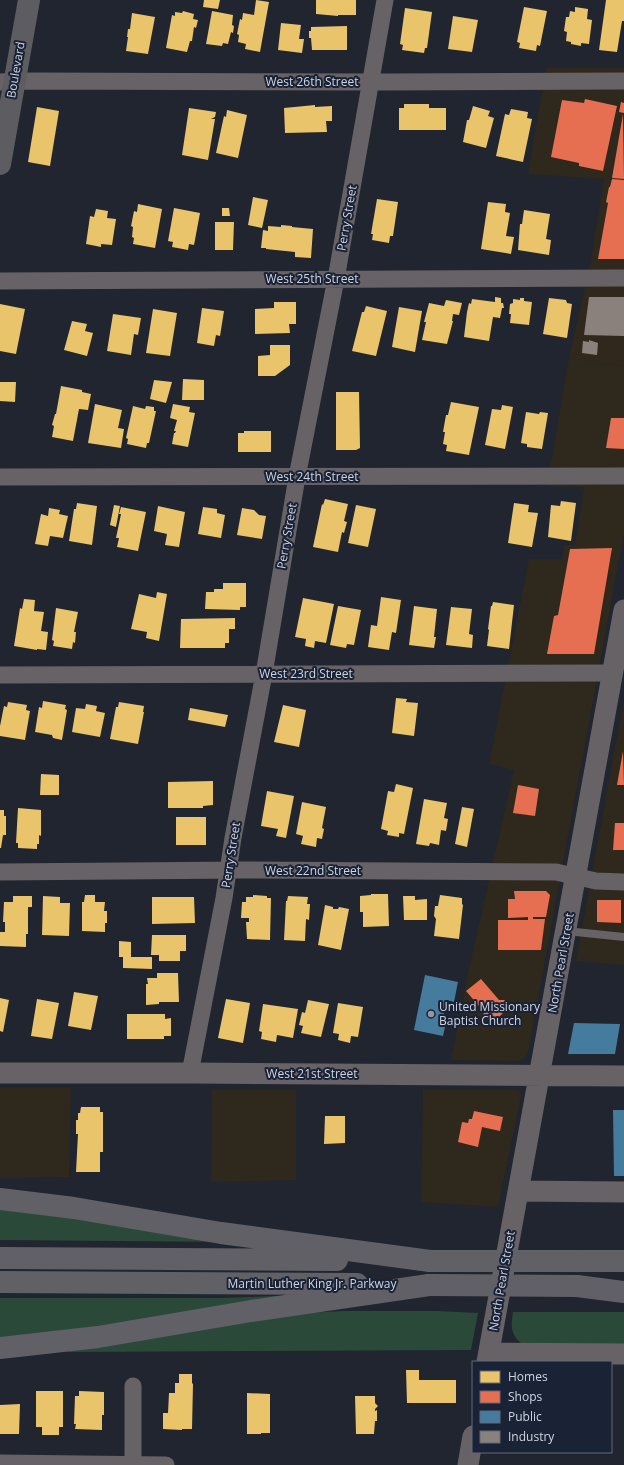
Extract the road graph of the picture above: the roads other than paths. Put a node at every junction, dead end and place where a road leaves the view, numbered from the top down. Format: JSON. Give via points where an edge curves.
{"nodes":[{"id":1,"x":29,"y":0,"type":"edge"},
{"id":2,"x":385,"y":0,"type":"edge"},
{"id":3,"x":624,"y":80,"type":"edge"},
{"id":4,"x":7,"y":82,"type":"edge"},
{"id":5,"x":370,"y":82,"type":"junction"},
{"id":6,"x":0,"y":164,"type":"edge"},
{"id":7,"x":624,"y":278,"type":"edge"},
{"id":8,"x":336,"y":279,"type":"junction"},
{"id":9,"x":0,"y":280,"type":"edge"},
{"id":10,"x":624,"y":476,"type":"edge"},
{"id":11,"x":0,"y":477,"type":"edge"},
{"id":12,"x":297,"y":477,"type":"junction"},
{"id":13,"x":624,"y":610,"type":"edge"},
{"id":14,"x":264,"y":674,"type":"junction"},
{"id":15,"x":0,"y":675,"type":"edge"},
{"id":16,"x":615,"y":684,"type":"edge"},
{"id":17,"x":228,"y":870,"type":"junction"},
{"id":18,"x":0,"y":872,"type":"edge"},
{"id":19,"x":576,"y":876,"type":"junction"},
{"id":20,"x":624,"y":882,"type":"edge"},
{"id":21,"x":566,"y":931,"type":"junction"},
{"id":22,"x":624,"y":937,"type":"edge"},
{"id":23,"x":0,"y":1073,"type":"edge"},
{"id":24,"x":190,"y":1073,"type":"junction"},
{"id":25,"x":540,"y":1075,"type":"junction"},
{"id":26,"x":624,"y":1076,"type":"edge"},
{"id":27,"x":519,"y":1191,"type":"junction"},
{"id":28,"x":624,"y":1192,"type":"edge"},
{"id":29,"x":0,"y":1199,"type":"edge"},
{"id":30,"x":0,"y":1258,"type":"edge"},
{"id":31,"x":430,"y":1261,"type":"junction"},
{"id":32,"x":624,"y":1261,"type":"edge"},
{"id":33,"x":0,"y":1282,"type":"edge"},
{"id":34,"x":429,"y":1285,"type":"junction"},
{"id":35,"x":577,"y":1286,"type":"junction"},
{"id":36,"x":624,"y":1286,"type":"edge"},
{"id":37,"x":624,"y":1292,"type":"edge"},
{"id":38,"x":0,"y":1348,"type":"edge"},
{"id":39,"x":624,"y":1354,"type":"edge"},
{"id":40,"x":488,"y":1357,"type":"edge"},
{"id":41,"x":134,"y":1386,"type":"dead end"},
{"id":42,"x":472,"y":1442,"type":"edge"},
{"id":43,"x":0,"y":1464,"type":"edge"},
{"id":44,"x":133,"y":1465,"type":"edge"},
{"id":45,"x":166,"y":1465,"type":"edge"},
{"id":46,"x":468,"y":1465,"type":"edge"}],
"edges":[{"from":1,"to":4,"type":"main road","name":"Boulevard"},
{"from":2,"to":5,"type":"street","name":"Perry Street"},
{"from":3,"to":5,"type":"street","name":"West 26th Street"},
{"from":4,"to":5,"type":"street","name":"West 26th Street"},
{"from":4,"to":6,"type":"main road","name":"Boulevard"},
{"from":5,"to":8,"type":"street","name":"Perry Street"},
{"from":7,"to":8,"type":"street","name":"West 25th Street"},
{"from":8,"to":9,"type":"street","name":"West 25th Street"},
{"from":8,"to":12,"type":"street","name":"Perry Street"},
{"from":10,"to":12,"type":"street","name":"West 24th Street"},
{"from":11,"to":12,"type":"street","name":"West 24th Street"},
{"from":12,"to":14,"type":"street","name":"Perry Street"},
{"from":13,"to":16,"type":"street","name":"North Pearl Street"},
{"from":14,"to":15,"type":"street","name":"West 23rd Street"},
{"from":14,"to":16,"type":"street","name":"West 23rd Street"},
{"from":14,"to":17,"type":"street","name":"Perry Street"},
{"from":16,"to":19,"type":"street","name":"North Pearl Street"},
{"from":17,"to":18,"type":"street","name":"West 22nd Street"},
{"from":17,"to":19,"type":"street","name":"West 22nd Street","via":[[556,872]]},
{"from":17,"to":24,"type":"street","name":"Perry Street"},
{"from":19,"to":20,"type":"street","name":"West 22nd Street","via":[[596,881]]},
{"from":19,"to":21,"type":"street","name":"North Pearl Street"},
{"from":21,"to":22,"type":"lane"},
{"from":21,"to":25,"type":"street","name":"North Pearl Street"},
{"from":23,"to":24,"type":"street","name":"West 21st Street"},
{"from":24,"to":25,"type":"street","name":"West 21st Street"},
{"from":25,"to":26,"type":"street","name":"West 21st Street"},
{"from":25,"to":27,"type":"street","name":"North Pearl Street"},
{"from":27,"to":28,"type":"street"},
{"from":27,"to":40,"type":"street","name":"North Pearl Street"},
{"from":29,"to":31,"type":"highway","via":[[74,1208],[221,1233]]},
{"from":30,"to":31,"type":"highway","name":"Martin Luther King Jr. Parkway"},
{"from":31,"to":32,"type":"highway","name":"Martin Luther King Jr. Parkway","bridge":true},
{"from":33,"to":34,"type":"highway","name":"Martin Luther King Jr. Parkway"},
{"from":34,"to":35,"type":"highway","name":"Martin Luther King Jr. Parkway","bridge":true},
{"from":34,"to":38,"type":"highway","via":[[98,1337]]},
{"from":35,"to":36,"type":"highway","name":"Martin Luther King Jr. Parkway"},
{"from":35,"to":37,"type":"highway"},
{"from":39,"to":40,"type":"street"},
{"from":41,"to":44,"type":"street"},
{"from":42,"to":46,"type":"street"},
{"from":43,"to":44,"type":"street"},
{"from":44,"to":45,"type":"street"}]}
